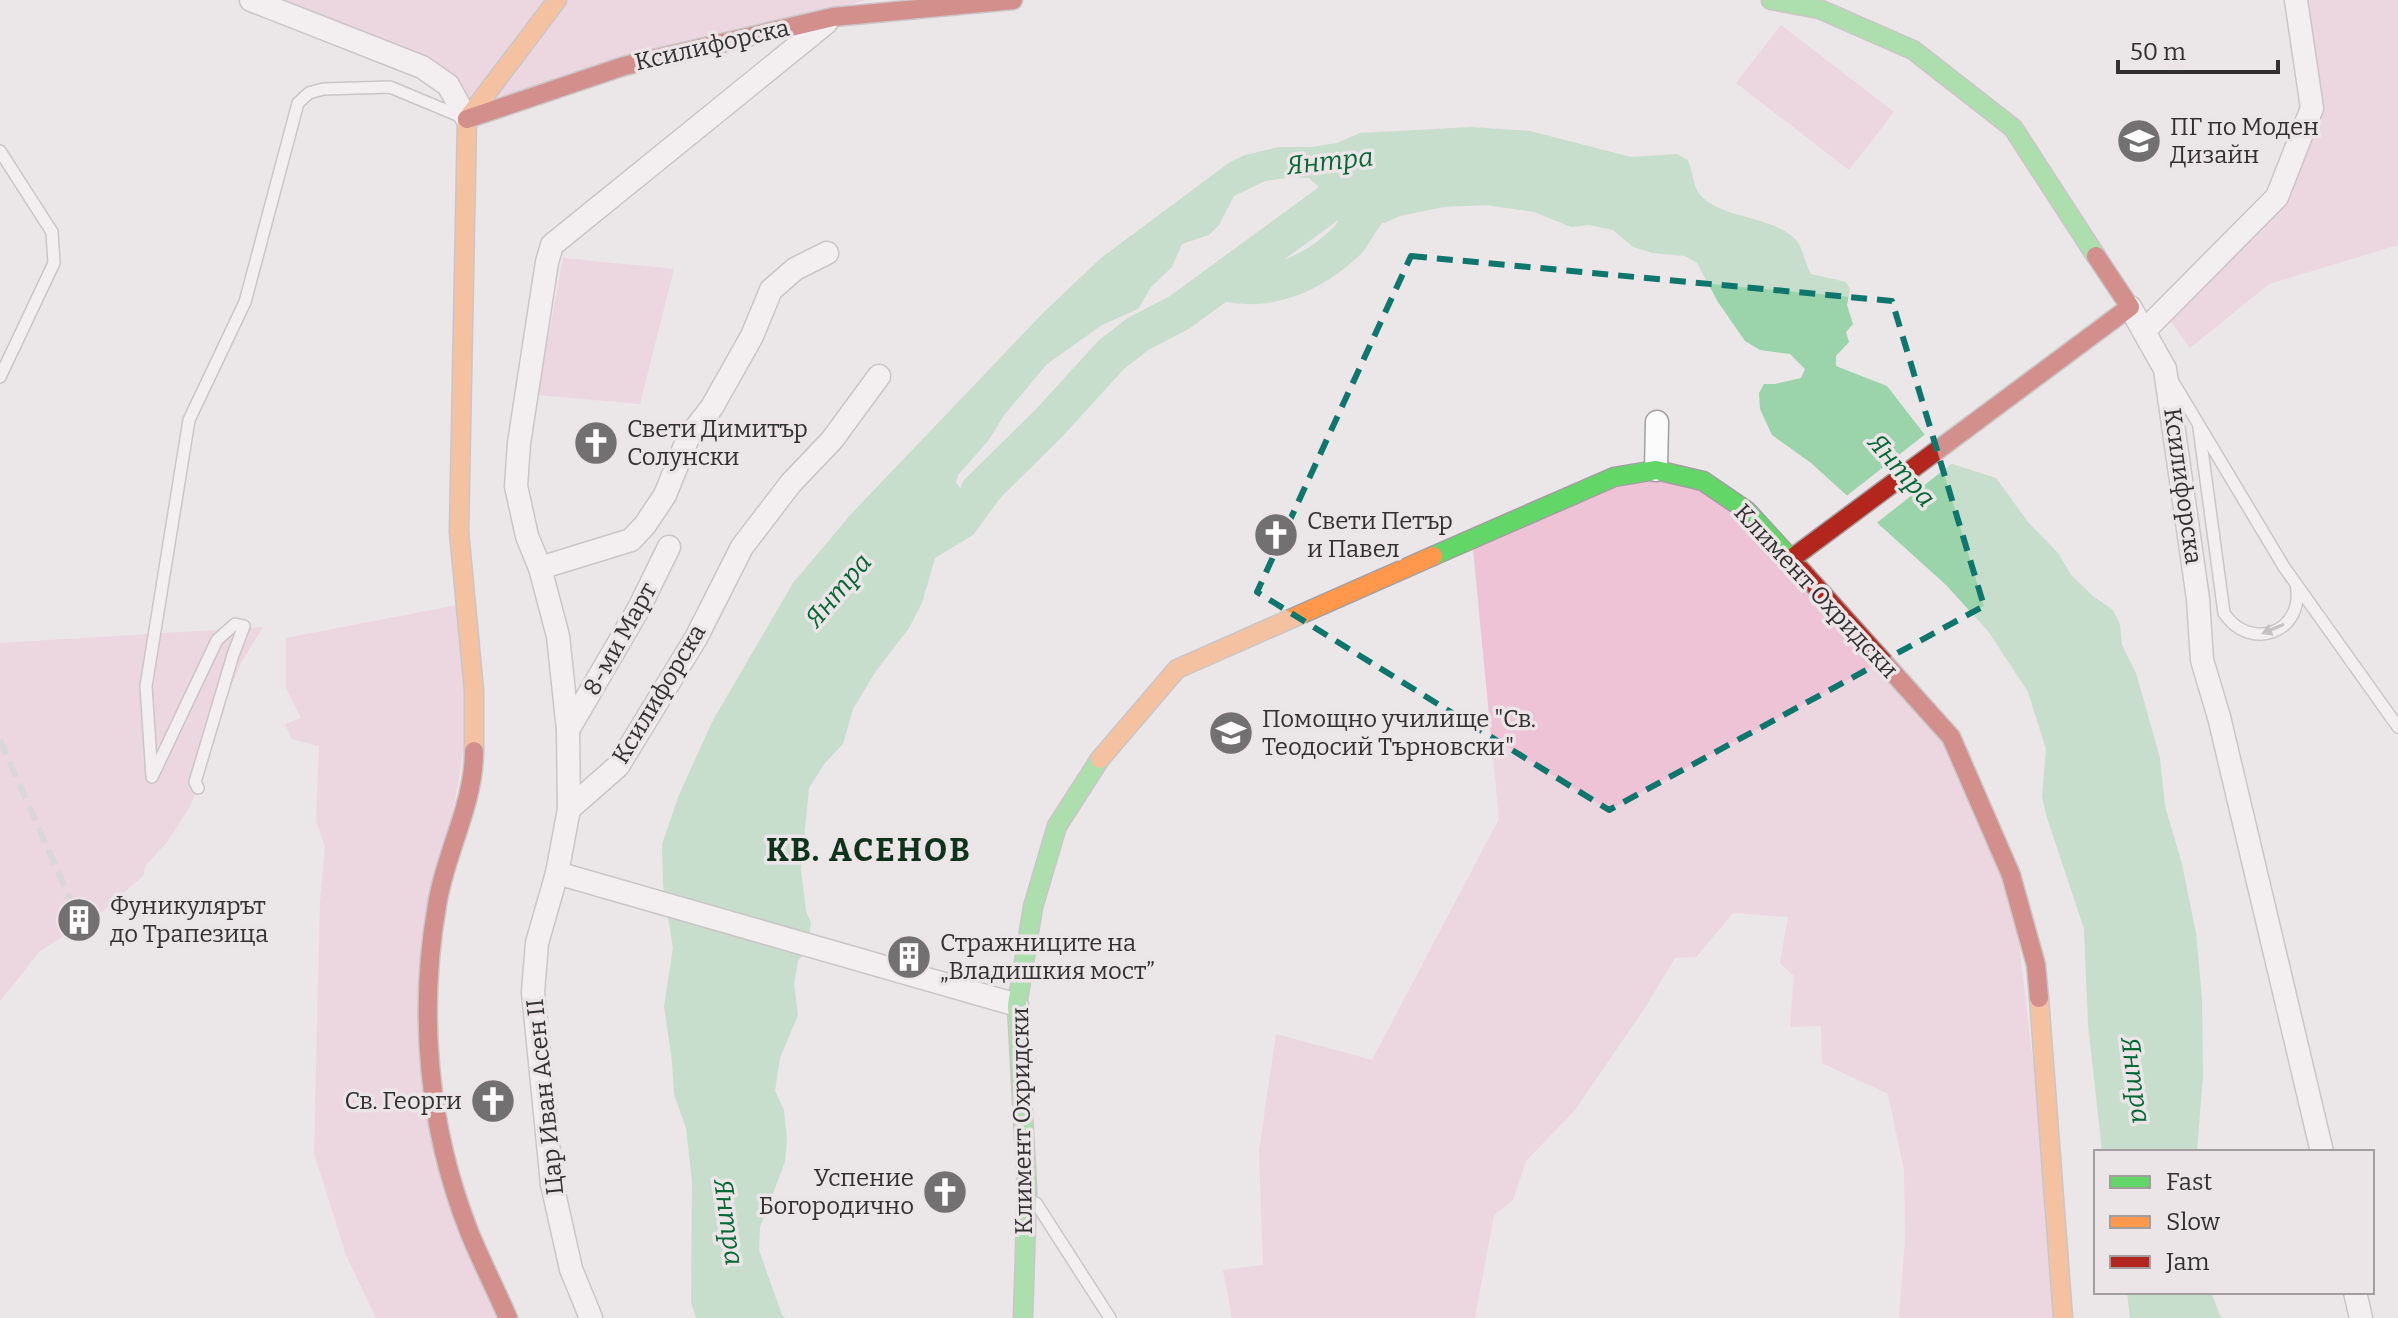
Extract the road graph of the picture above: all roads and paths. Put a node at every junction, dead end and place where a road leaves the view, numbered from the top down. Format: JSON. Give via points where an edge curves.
{"nodes":[{"id":1,"x":251,"y":0,"type":"edge"},
{"id":2,"x":557,"y":0,"type":"edge"},
{"id":3,"x":866,"y":0,"type":"edge"},
{"id":4,"x":1013,"y":0,"type":"edge"},
{"id":5,"x":1771,"y":0,"type":"edge"},
{"id":6,"x":2296,"y":0,"type":"edge"},
{"id":7,"x":833,"y":17,"type":"junction"},
{"id":8,"x":467,"y":119,"type":"junction"},
{"id":9,"x":0,"y":151,"type":"edge"},
{"id":10,"x":827,"y":253,"type":"dead end"},
{"id":11,"x":2130,"y":307,"type":"junction"},
{"id":12,"x":2145,"y":330,"type":"junction"},
{"id":13,"x":2165,"y":369,"type":"junction"},
{"id":14,"x":879,"y":376,"type":"dead end"},
{"id":15,"x":0,"y":377,"type":"edge"},
{"id":16,"x":1657,"y":422,"type":"dead end"},
{"id":17,"x":2198,"y":424,"type":"junction"},
{"id":18,"x":1656,"y":470,"type":"junction"},
{"id":19,"x":669,"y":547,"type":"dead end"},
{"id":20,"x":1791,"y":559,"type":"junction"},
{"id":21,"x":2284,"y":567,"type":"junction"},
{"id":22,"x":540,"y":568,"type":"junction"},
{"id":23,"x":2398,"y":727,"type":"edge"},
{"id":24,"x":568,"y":730,"type":"junction"},
{"id":25,"x":198,"y":788,"type":"dead end"},
{"id":26,"x":569,"y":809,"type":"junction"},
{"id":27,"x":557,"y":873,"type":"junction"},
{"id":28,"x":1017,"y":1005,"type":"junction"},
{"id":29,"x":2322,"y":1150,"type":"edge"},
{"id":30,"x":1027,"y":1189,"type":"junction"},
{"id":31,"x":2355,"y":1294,"type":"edge"},
{"id":32,"x":508,"y":1318,"type":"edge"},
{"id":33,"x":591,"y":1318,"type":"edge"},
{"id":34,"x":1023,"y":1318,"type":"edge"},
{"id":35,"x":1110,"y":1318,"type":"edge"},
{"id":36,"x":2063,"y":1318,"type":"edge"},
{"id":37,"x":2361,"y":1318,"type":"edge"}],
"edges":[{"from":1,"to":8,"type":"street","via":[[422,67],[448,85]]},
{"from":2,"to":8,"type":"street"},
{"from":3,"to":7,"type":"lane"},
{"from":4,"to":7,"type":"street","name":"Ксилифорска"},
{"from":5,"to":11,"type":"street","name":"Ксилифорска","via":[[1819,9],[1913,50],[2013,128]]},
{"from":6,"to":12,"type":"street","via":[[2312,108],[2277,197]]},
{"from":7,"to":8,"type":"street","name":"Ксилифорска","via":[[624,66]]},
{"from":7,"to":22,"type":"street","name":"Цар Иван Асен II","via":[[552,245],[516,486]]},
{"from":8,"to":25,"type":"lane","via":[[390,87],[323,89],[298,103],[245,302],[189,420],[146,686],[152,777],[217,640],[235,624],[244,626],[195,782]]},
{"from":8,"to":32,"type":"street","via":[[459,532],[474,691],[474,767],[439,891],[427,1029],[447,1163],[468,1228]]},
{"from":9,"to":15,"type":"lane","via":[[52,232],[54,263]]},
{"from":10,"to":22,"type":"street","via":[[795,269],[771,290],[752,336],[688,438],[665,495],[645,525],[631,540]]},
{"from":11,"to":12,"type":"street","name":"Ксилифорска"},
{"from":11,"to":20,"type":"street"},
{"from":12,"to":13,"type":"street","name":"Ксилифорска"},
{"from":13,"to":17,"type":"lane"},
{"from":13,"to":29,"type":"street","name":"Ксилифорска","via":[[2202,660]]},
{"from":14,"to":26,"type":"street","name":"Ксилифорска","via":[[742,547],[696,638],[618,766]]},
{"from":16,"to":18,"type":"street"},
{"from":17,"to":21,"type":"lane"},
{"from":21,"to":17,"type":"lane","one_way":true,"via":[[2298,596],[2287,622],[2259,635],[2230,622],[2224,613]]},
{"from":18,"to":20,"type":"street","name":"Климент Охридски","via":[[1703,481],[1747,511]]},
{"from":18,"to":28,"type":"street","name":"Климент Охридски","via":[[1614,477],[1177,669],[1100,759],[1057,826],[1033,907]]},
{"from":19,"to":24,"type":"street","name":"8-ми Март"},
{"from":20,"to":36,"type":"street","name":"Климент Охридски","via":[[1951,737],[2011,875],[2036,965]]},
{"from":21,"to":23,"type":"lane"},
{"from":22,"to":24,"type":"street","name":"Цар Иван Асен II","via":[[558,636]]},
{"from":24,"to":26,"type":"street","name":"Цар Иван Асен II"},
{"from":26,"to":27,"type":"street","name":"Цар Иван Асен II"},
{"from":27,"to":28,"type":"street"},
{"from":27,"to":33,"type":"street","name":"Цар Иван Асен II","via":[[537,943],[533,992],[552,1184],[571,1269]]},
{"from":28,"to":30,"type":"street","name":"Климент Охридски"},
{"from":30,"to":34,"type":"street","name":"Климент Охридски"},
{"from":30,"to":35,"type":"lane"},
{"from":31,"to":37,"type":"street"}]}
